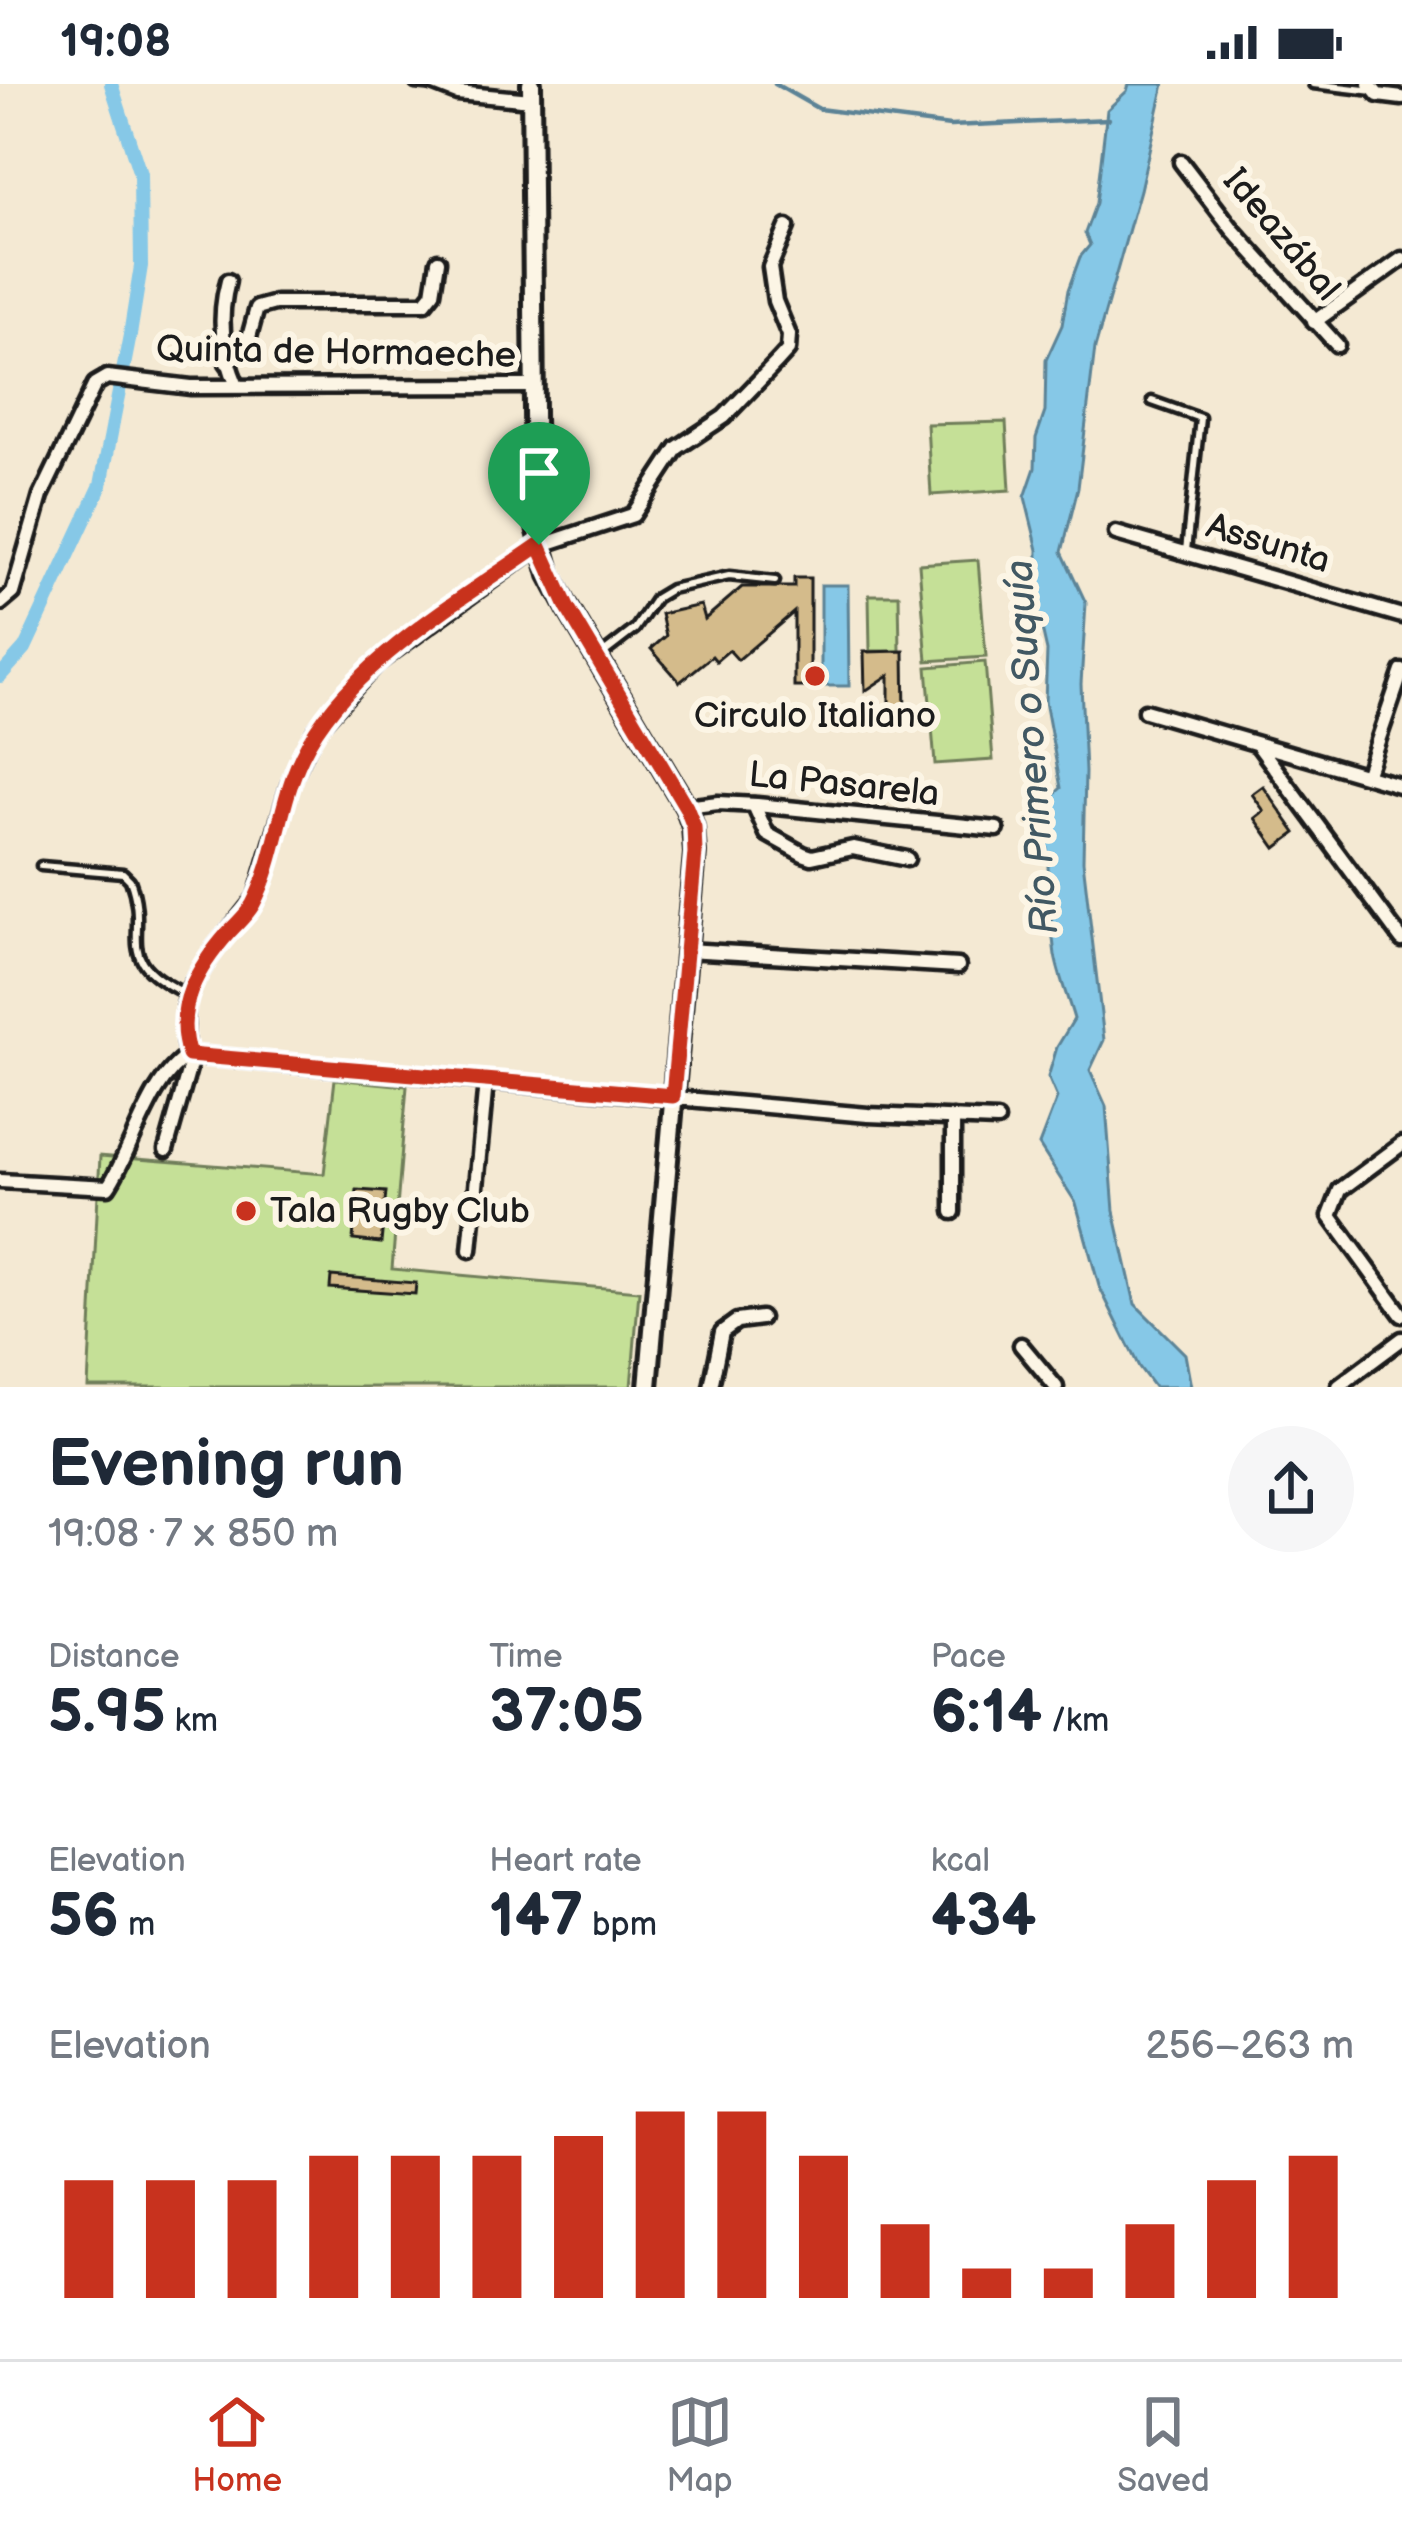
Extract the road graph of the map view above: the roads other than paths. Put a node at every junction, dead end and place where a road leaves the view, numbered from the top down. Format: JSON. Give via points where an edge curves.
{"nodes":[{"id":1,"x":416,"y":84,"type":"edge"},
{"id":2,"x":1313,"y":84,"type":"edge"},
{"id":3,"x":437,"y":85,"type":"edge"},
{"id":4,"x":1371,"y":88,"type":"edge"},
{"id":5,"x":531,"y":92,"type":"edge"},
{"id":6,"x":1402,"y":98,"type":"edge"},
{"id":7,"x":1181,"y":162,"type":"dead end"},
{"id":8,"x":787,"y":227,"type":"dead end"},
{"id":9,"x":1402,"y":259,"type":"edge"},
{"id":10,"x":438,"y":261,"type":"dead end"},
{"id":11,"x":228,"y":280,"type":"dead end"},
{"id":12,"x":1315,"y":322,"type":"junction"},
{"id":13,"x":1337,"y":345,"type":"dead end"},
{"id":14,"x":227,"y":363,"type":"junction"},
{"id":15,"x":237,"y":386,"type":"junction"},
{"id":16,"x":535,"y":386,"type":"junction"},
{"id":17,"x":1152,"y":401,"type":"dead end"},
{"id":18,"x":1116,"y":533,"type":"dead end"},
{"id":19,"x":539,"y":545,"type":"junction"},
{"id":20,"x":1186,"y":551,"type":"junction"},
{"id":21,"x":775,"y":581,"type":"dead end"},
{"id":22,"x":0,"y":604,"type":"edge"},
{"id":23,"x":1402,"y":616,"type":"edge"},
{"id":24,"x":598,"y":658,"type":"junction"},
{"id":25,"x":1402,"y":670,"type":"edge"},
{"id":26,"x":1144,"y":711,"type":"dead end"},
{"id":27,"x":1258,"y":744,"type":"junction"},
{"id":28,"x":1367,"y":773,"type":"junction"},
{"id":29,"x":1402,"y":785,"type":"edge"},
{"id":30,"x":754,"y":805,"type":"junction"},
{"id":31,"x":686,"y":807,"type":"junction"},
{"id":32,"x":997,"y":829,"type":"dead end"},
{"id":33,"x":907,"y":859,"type":"dead end"},
{"id":34,"x":41,"y":866,"type":"dead end"},
{"id":35,"x":1402,"y":940,"type":"edge"},
{"id":36,"x":686,"y":950,"type":"junction"},
{"id":37,"x":958,"y":966,"type":"dead end"},
{"id":38,"x":186,"y":994,"type":"junction"},
{"id":39,"x":189,"y":1055,"type":"junction"},
{"id":40,"x":486,"y":1082,"type":"junction"},
{"id":41,"x":673,"y":1096,"type":"junction"},
{"id":42,"x":953,"y":1118,"type":"junction"},
{"id":43,"x":997,"y":1120,"type":"dead end"},
{"id":44,"x":1402,"y":1144,"type":"edge"},
{"id":45,"x":166,"y":1150,"type":"dead end"},
{"id":46,"x":0,"y":1181,"type":"edge"},
{"id":47,"x":953,"y":1212,"type":"dead end"},
{"id":48,"x":470,"y":1250,"type":"dead end"},
{"id":49,"x":1402,"y":1315,"type":"edge"},
{"id":50,"x":761,"y":1318,"type":"dead end"},
{"id":51,"x":1402,"y":1339,"type":"edge"},
{"id":52,"x":1021,"y":1345,"type":"dead end"},
{"id":53,"x":1339,"y":1386,"type":"edge"},
{"id":54,"x":648,"y":1387,"type":"edge"},
{"id":55,"x":711,"y":1387,"type":"edge"},
{"id":56,"x":1056,"y":1387,"type":"edge"}],
"edges":[{"from":1,"to":3,"type":"lane"},
{"from":2,"to":4,"type":"lane"},
{"from":3,"to":5,"type":"street","via":[[457,93]]},
{"from":4,"to":6,"type":"street"},
{"from":5,"to":16,"type":"main road"},
{"from":7,"to":12,"type":"street","name":"Ideazábal"},
{"from":8,"to":19,"type":"street","via":[[770,267],[788,350],[724,417],[677,448],[632,515]]},
{"from":9,"to":12,"type":"street"},
{"from":10,"to":14,"type":"street","via":[[425,303],[257,308],[248,341]]},
{"from":11,"to":14,"type":"street"},
{"from":12,"to":13,"type":"street","name":"Ideazábal"},
{"from":14,"to":15,"type":"street"},
{"from":15,"to":16,"type":"street","name":"Quinta de Hormaeche"},
{"from":15,"to":22,"type":"street","name":"Quinta de Hormaeche","via":[[104,378],[94,385],[41,496],[13,593]]},
{"from":16,"to":19,"type":"main road"},
{"from":17,"to":20,"type":"lane","via":[[1199,418]]},
{"from":18,"to":20,"type":"street","name":"Assunta"},
{"from":19,"to":24,"type":"main road"},
{"from":19,"to":38,"type":"street","via":[[377,663],[315,731],[289,786],[256,897]]},
{"from":20,"to":23,"type":"street","name":"Assunta"},
{"from":21,"to":24,"type":"lane","via":[[729,576],[671,589]]},
{"from":24,"to":31,"type":"main road"},
{"from":25,"to":28,"type":"street"},
{"from":26,"to":27,"type":"street"},
{"from":27,"to":28,"type":"street"},
{"from":27,"to":35,"type":"street"},
{"from":28,"to":29,"type":"street"},
{"from":30,"to":31,"type":"street","name":"La Pasarela"},
{"from":30,"to":32,"type":"street","name":"La Pasarela"},
{"from":30,"to":33,"type":"street","via":[[767,833],[803,854],[854,848]]},
{"from":31,"to":36,"type":"main road","via":[[695,841]]},
{"from":34,"to":38,"type":"lane","via":[[130,880],[140,962]]},
{"from":36,"to":37,"type":"street"},
{"from":36,"to":41,"type":"main road"},
{"from":38,"to":39,"type":"street"},
{"from":39,"to":40,"type":"street"},
{"from":39,"to":45,"type":"street"},
{"from":39,"to":46,"type":"street","via":[[159,1090],[108,1187]]},
{"from":40,"to":41,"type":"street"},
{"from":40,"to":48,"type":"street"},
{"from":41,"to":42,"type":"street"},
{"from":41,"to":54,"type":"main road"},
{"from":42,"to":43,"type":"street"},
{"from":42,"to":47,"type":"street"},
{"from":44,"to":49,"type":"street","via":[[1340,1190],[1331,1206],[1333,1224]]},
{"from":50,"to":55,"type":"street","via":[[722,1333]]},
{"from":51,"to":53,"type":"street"},
{"from":52,"to":56,"type":"street"}]}
